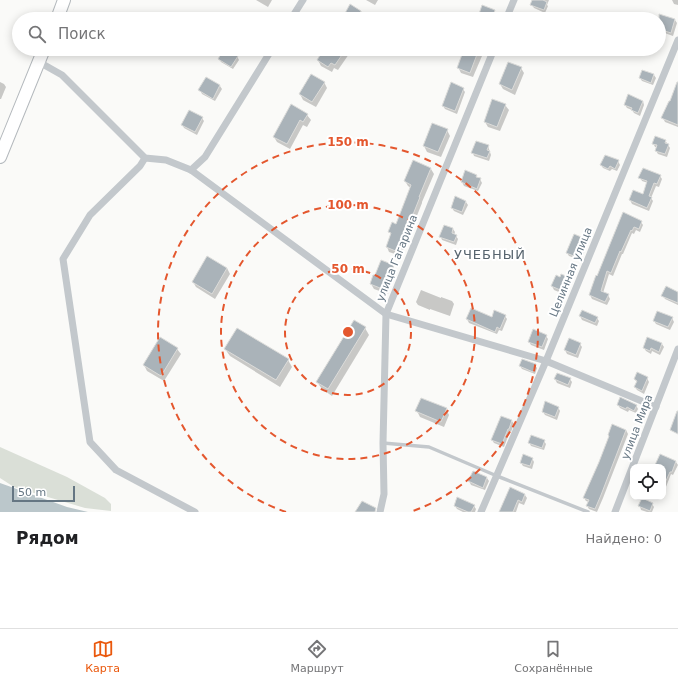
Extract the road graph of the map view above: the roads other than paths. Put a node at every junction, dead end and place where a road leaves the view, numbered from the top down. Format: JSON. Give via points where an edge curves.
{"nodes":[{"id":1,"x":64,"y":0,"type":"edge"},
{"id":2,"x":303,"y":0,"type":"edge"},
{"id":3,"x":514,"y":0,"type":"edge"},
{"id":4,"x":59,"y":12,"type":"edge"},
{"id":5,"x":295,"y":12,"type":"edge"},
{"id":6,"x":509,"y":12,"type":"edge"},
{"id":7,"x":678,"y":40,"type":"edge"},
{"id":8,"x":41,"y":56,"type":"edge"},
{"id":9,"x":268,"y":56,"type":"edge"},
{"id":10,"x":491,"y":56,"type":"edge"},
{"id":11,"x":39,"y":62,"type":"junction"},
{"id":12,"x":0,"y":157,"type":"edge"},
{"id":13,"x":145,"y":158,"type":"junction"},
{"id":14,"x":191,"y":170,"type":"junction"},
{"id":15,"x":386,"y":314,"type":"junction"},
{"id":16,"x":678,"y":350,"type":"edge"},
{"id":17,"x":546,"y":361,"type":"junction"},
{"id":18,"x":656,"y":407,"type":"junction"},
{"id":19,"x":383,"y":443,"type":"junction"},
{"id":20,"x":497,"y":476,"type":"junction"},
{"id":21,"x":195,"y":512,"type":"edge"},
{"id":22,"x":380,"y":512,"type":"edge"},
{"id":23,"x":481,"y":512,"type":"edge"},
{"id":24,"x":588,"y":512,"type":"edge"},
{"id":25,"x":615,"y":512,"type":"edge"}],
"edges":[{"from":1,"to":4,"type":"highway"},
{"from":2,"to":5,"type":"street"},
{"from":3,"to":6,"type":"street"},
{"from":7,"to":17,"type":"street","name":"Целинная улица"},
{"from":8,"to":11,"type":"highway"},
{"from":9,"to":14,"type":"street","via":[[205,156]]},
{"from":10,"to":15,"type":"street","name":"улица Гагарина"},
{"from":11,"to":12,"type":"highway"},
{"from":11,"to":13,"type":"street","via":[[62,75]]},
{"from":13,"to":14,"type":"street","via":[[166,160]]},
{"from":13,"to":21,"type":"street","via":[[90,215],[63,260],[90,442],[116,470]]},
{"from":14,"to":15,"type":"street"},
{"from":15,"to":17,"type":"street"},
{"from":15,"to":19,"type":"street","name":"улица Гагарина"},
{"from":16,"to":18,"type":"street","name":"улица Мира"},
{"from":17,"to":18,"type":"street"},
{"from":17,"to":20,"type":"street","name":"Целинная улица"},
{"from":18,"to":25,"type":"street","name":"улица Мира"},
{"from":19,"to":20,"type":"lane","via":[[429,447]]},
{"from":19,"to":22,"type":"street","name":"улица Гагарина","via":[[384,494]]},
{"from":20,"to":23,"type":"street","name":"Целинная улица"},
{"from":20,"to":24,"type":"lane"}]}
